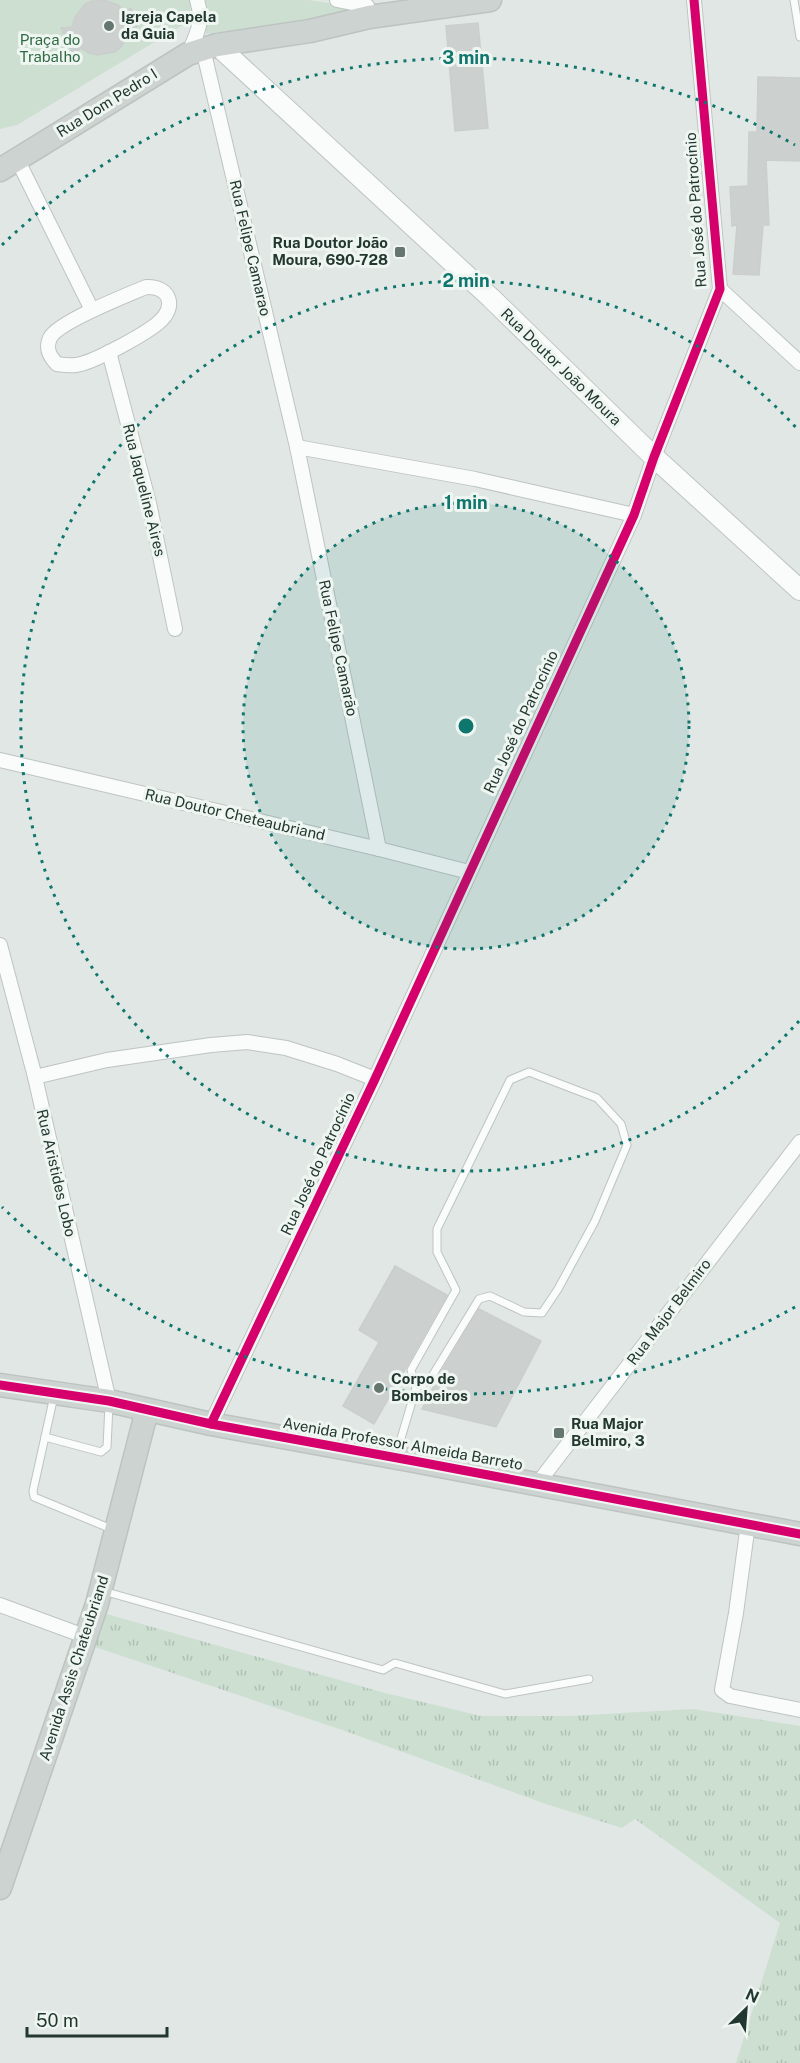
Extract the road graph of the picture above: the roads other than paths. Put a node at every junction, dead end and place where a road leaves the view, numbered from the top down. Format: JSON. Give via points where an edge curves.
{"nodes":[{"id":1,"x":197,"y":0,"type":"edge"},
{"id":2,"x":337,"y":0,"type":"edge"},
{"id":3,"x":490,"y":0,"type":"edge"},
{"id":4,"x":694,"y":0,"type":"edge"},
{"id":5,"x":794,"y":0,"type":"edge"},
{"id":6,"x":368,"y":8,"type":"edge"},
{"id":7,"x":800,"y":36,"type":"edge"},
{"id":8,"x":203,"y":49,"type":"junction"},
{"id":9,"x":6,"y":165,"type":"edge"},
{"id":10,"x":720,"y":288,"type":"junction"},
{"id":11,"x":92,"y":310,"type":"junction"},
{"id":12,"x":109,"y":352,"type":"junction"},
{"id":13,"x":800,"y":363,"type":"edge"},
{"id":14,"x":297,"y":447,"type":"junction"},
{"id":15,"x":654,"y":457,"type":"junction"},
{"id":16,"x":634,"y":515,"type":"junction"},
{"id":17,"x":800,"y":590,"type":"edge"},
{"id":18,"x":176,"y":629,"type":"dead end"},
{"id":19,"x":0,"y":760,"type":"edge"},
{"id":20,"x":379,"y":849,"type":"junction"},
{"id":21,"x":469,"y":872,"type":"junction"},
{"id":22,"x":0,"y":945,"type":"edge"},
{"id":23,"x":35,"y":1077,"type":"junction"},
{"id":24,"x":375,"y":1079,"type":"junction"},
{"id":25,"x":800,"y":1142,"type":"edge"},
{"id":26,"x":0,"y":1385,"type":"edge"},
{"id":27,"x":416,"y":1388,"type":"junction"},
{"id":28,"x":54,"y":1393,"type":"junction"},
{"id":29,"x":109,"y":1401,"type":"junction"},
{"id":30,"x":147,"y":1410,"type":"junction"},
{"id":31,"x":211,"y":1424,"type":"junction"},
{"id":32,"x":45,"y":1437,"type":"junction"},
{"id":33,"x":396,"y":1457,"type":"junction"},
{"id":34,"x":538,"y":1484,"type":"junction"},
{"id":35,"x":748,"y":1524,"type":"junction"},
{"id":36,"x":116,"y":1530,"type":"junction"},
{"id":37,"x":800,"y":1534,"type":"edge"},
{"id":38,"x":101,"y":1590,"type":"junction"},
{"id":39,"x":0,"y":1605,"type":"edge"},
{"id":40,"x":87,"y":1636,"type":"junction"},
{"id":41,"x":589,"y":1679,"type":"dead end"},
{"id":42,"x":800,"y":1710,"type":"edge"},
{"id":43,"x":0,"y":1888,"type":"edge"}],
"edges":[{"from":1,"to":8,"type":"street"},
{"from":2,"to":6,"type":"street"},
{"from":3,"to":6,"type":"main road"},
{"from":4,"to":10,"type":"street","name":"Rua José do Patrocínio"},
{"from":5,"to":7,"type":"lane"},
{"from":6,"to":8,"type":"main road","via":[[310,32]]},
{"from":8,"to":9,"type":"main road","name":"Rua Dom Pedro I"},
{"from":8,"to":14,"type":"street","name":"Rua Felipe Camarao"},
{"from":8,"to":15,"type":"main road","name":"Rua Doutor João Moura","via":[[491,298]]},
{"from":9,"to":11,"type":"street"},
{"from":10,"to":13,"type":"street"},
{"from":10,"to":15,"type":"street","name":"Rua José do Patrocínio"},
{"from":11,"to":12,"type":"street","via":[[57,330],[50,339],[50,356],[57,364],[78,365]]},
{"from":11,"to":12,"type":"street","via":[[146,287],[164,290],[168,296],[167,313],[159,323]]},
{"from":12,"to":18,"type":"street","name":"Rua Jaqueline Aires","via":[[149,503]]},
{"from":14,"to":16,"type":"street","via":[[475,479]]},
{"from":14,"to":20,"type":"street","name":"Rua Felipe Camarão"},
{"from":15,"to":16,"type":"street","name":"Rua José do Patrocínio"},
{"from":15,"to":17,"type":"main road","name":"Rua Doutor João Moura"},
{"from":16,"to":21,"type":"street","name":"Rua José do Patrocínio"},
{"from":19,"to":20,"type":"street","name":"Rua Doutor Cheteaubriand"},
{"from":20,"to":21,"type":"street","name":"Rua Doutor Cheteaubriand"},
{"from":21,"to":24,"type":"street","name":"Rua José do Patrocínio"},
{"from":22,"to":23,"type":"street","name":"Rua Aristides Lobo"},
{"from":23,"to":24,"type":"street","via":[[107,1060],[247,1042],[297,1051]]},
{"from":23,"to":29,"type":"street","name":"Rua Aristides Lobo"},
{"from":24,"to":31,"type":"street","name":"Rua José do Patrocínio"},
{"from":25,"to":34,"type":"street","name":"Rua Major Belmiro"},
{"from":26,"to":28,"type":"main road","name":"Avenida Professor Almeida Barreto"},
{"from":27,"to":27,"type":"lane","via":[[429,1381],[479,1299],[490,1296],[524,1312],[542,1313],[558,1289],[595,1221],[627,1145],[621,1124],[597,1098],[529,1072],[510,1080],[436,1229],[437,1252],[456,1290],[411,1370]]},
{"from":27,"to":33,"type":"lane"},
{"from":28,"to":29,"type":"main road","name":"Avenida Professor Almeida Barreto"},
{"from":28,"to":32,"type":"lane"},
{"from":29,"to":30,"type":"main road","name":"Avenida Professor Almeida Barreto"},
{"from":29,"to":32,"type":"lane","via":[[105,1450]]},
{"from":30,"to":31,"type":"main road","name":"Avenida Professor Almeida Barreto"},
{"from":30,"to":36,"type":"main road","name":"Avenida Assis Chateubriand"},
{"from":31,"to":33,"type":"main road","name":"Avenida Professor Almeida Barreto"},
{"from":32,"to":36,"type":"lane","via":[[34,1497]]},
{"from":33,"to":34,"type":"main road","name":"Avenida Professor Almeida Barreto"},
{"from":34,"to":35,"type":"main road","name":"Avenida Professor Almeida Barreto"},
{"from":35,"to":37,"type":"main road","name":"Avenida Professor Almeida Barreto"},
{"from":35,"to":42,"type":"street","via":[[722,1690],[730,1696]]},
{"from":36,"to":38,"type":"main road","name":"Avenida Assis Chateubriand"},
{"from":38,"to":40,"type":"main road","name":"Avenida Assis Chateubriand"},
{"from":38,"to":41,"type":"lane","via":[[383,1670],[394,1663],[505,1694]]},
{"from":39,"to":40,"type":"street"},
{"from":40,"to":43,"type":"main road","name":"Avenida Assis Chateubriand"}]}
